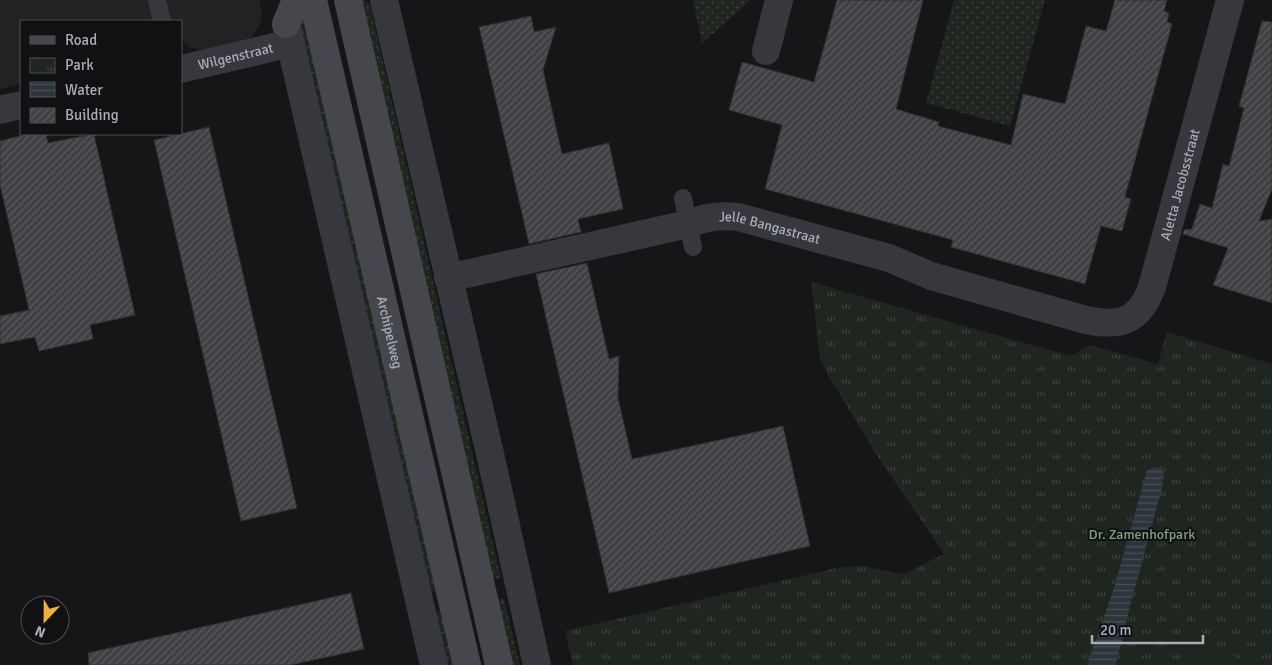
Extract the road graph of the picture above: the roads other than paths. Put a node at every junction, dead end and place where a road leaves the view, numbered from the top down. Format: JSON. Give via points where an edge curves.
{"nodes":[{"id":1,"x":157,"y":0,"type":"edge"},
{"id":2,"x":313,"y":0,"type":"edge"},
{"id":3,"x":348,"y":0,"type":"edge"},
{"id":4,"x":384,"y":0,"type":"edge"},
{"id":5,"x":779,"y":0,"type":"edge"},
{"id":6,"x":1230,"y":0,"type":"edge"},
{"id":7,"x":162,"y":20,"type":"edge"},
{"id":8,"x":291,"y":22,"type":"edge"},
{"id":9,"x":766,"y":52,"type":"dead end"},
{"id":10,"x":182,"y":69,"type":"edge"},
{"id":11,"x":20,"y":105,"type":"edge"},
{"id":12,"x":0,"y":110,"type":"edge"},
{"id":13,"x":448,"y":278,"type":"junction"},
{"id":14,"x":1086,"y":320,"type":"joint"},
{"id":15,"x":434,"y":665,"type":"edge"},
{"id":16,"x":467,"y":665,"type":"edge"},
{"id":17,"x":499,"y":665,"type":"edge"},
{"id":18,"x":537,"y":665,"type":"edge"}],
"edges":[{"from":1,"to":7,"type":"lane"},
{"from":2,"to":16,"type":"main road","name":"Archipelweg"},
{"from":3,"to":17,"type":"main road"},
{"from":4,"to":13,"type":"street"},
{"from":5,"to":9,"type":"street"},
{"from":6,"to":14,"type":"street","name":"Aletta Jacobsstraat","via":[[1148,298],[1135,315],[1126,320],[1105,324]]},
{"from":8,"to":10,"type":"street","name":"Wilgenstraat"},
{"from":8,"to":15,"type":"street"},
{"from":11,"to":12,"type":"street"},
{"from":13,"to":14,"type":"street","name":"Jelle Bangastraat","via":[[708,217],[738,218],[888,258],[931,276]]},
{"from":13,"to":18,"type":"street"}]}
